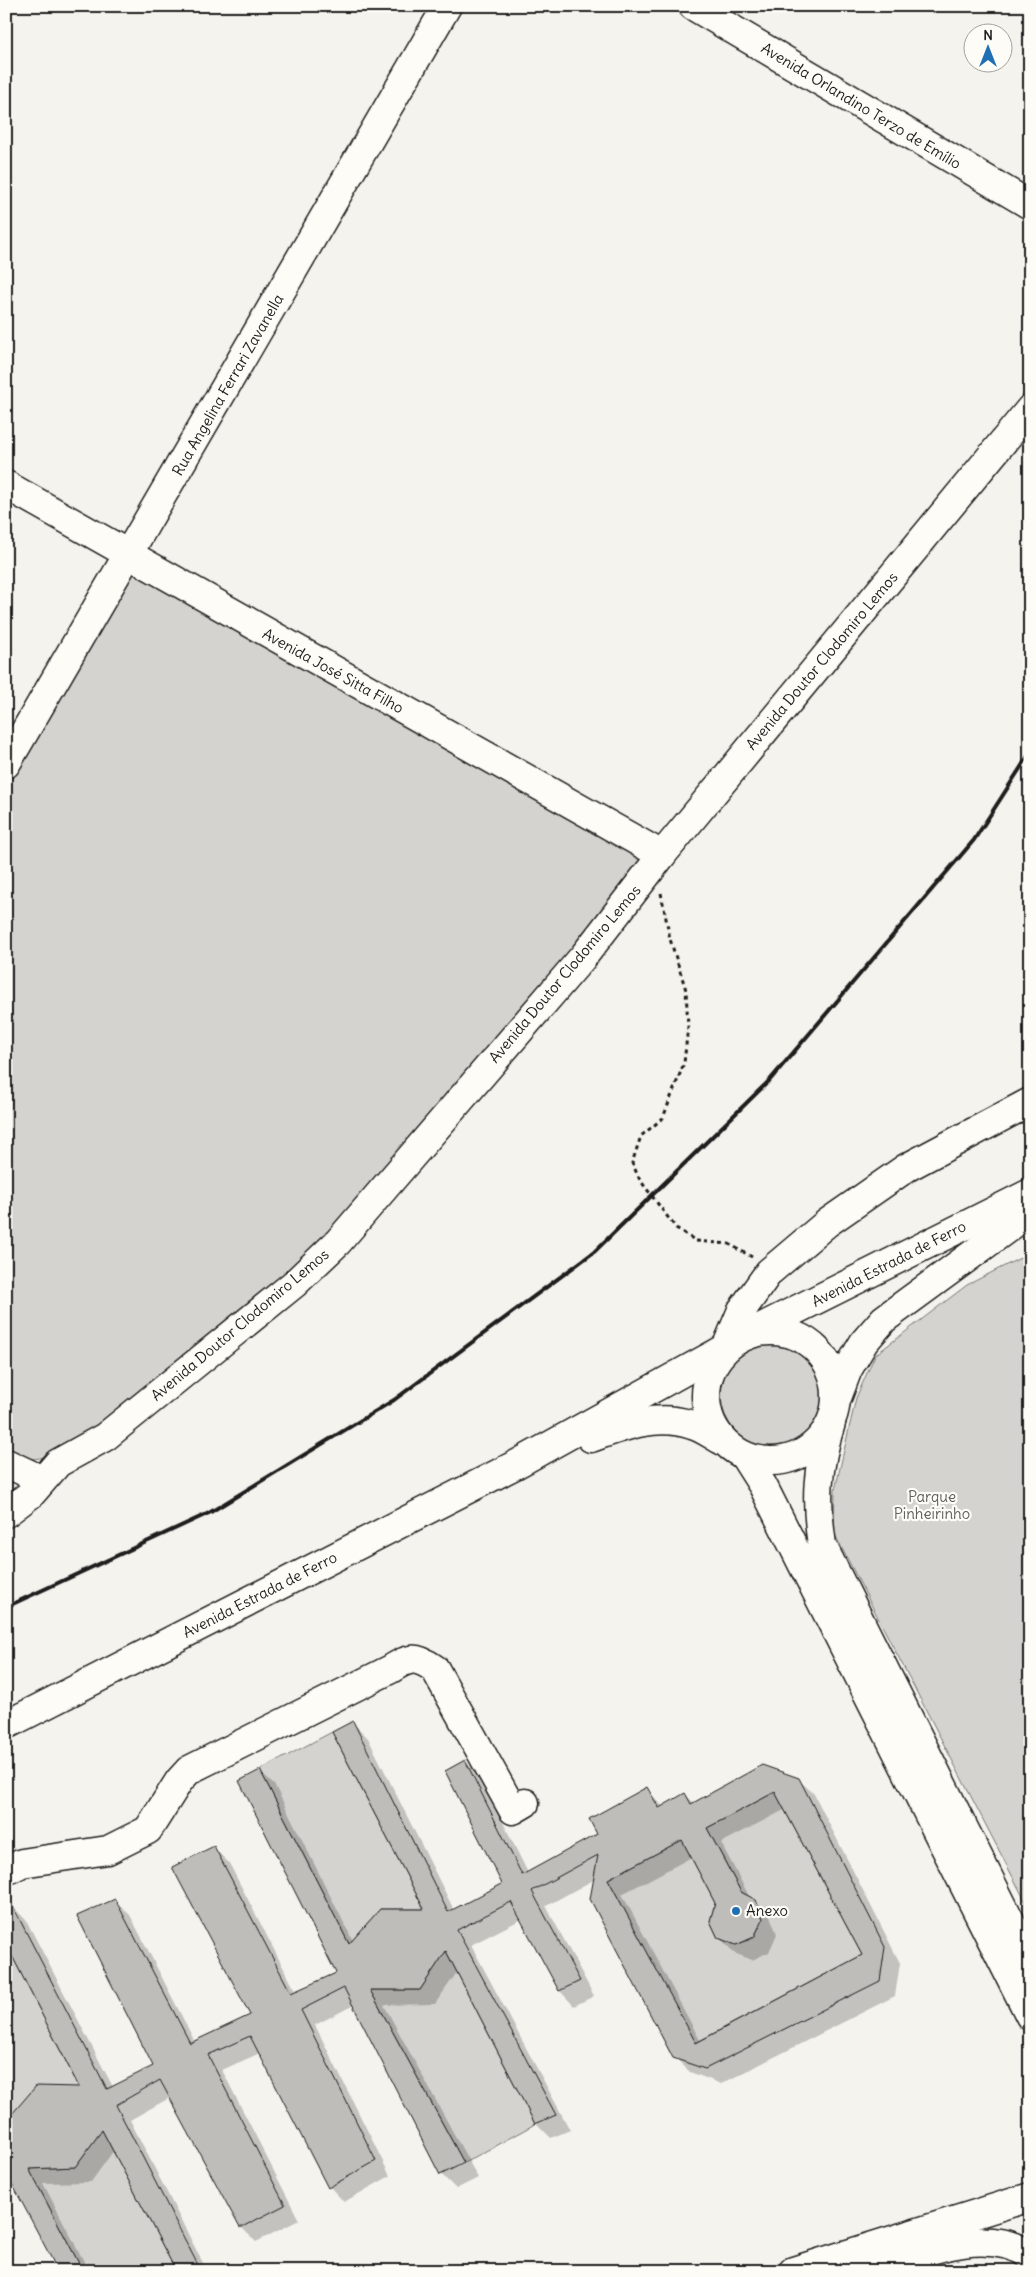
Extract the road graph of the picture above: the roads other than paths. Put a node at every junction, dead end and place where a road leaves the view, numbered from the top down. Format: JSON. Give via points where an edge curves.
{"nodes":[{"id":1,"x":447,"y":6,"type":"edge"},
{"id":2,"x":693,"y":6,"type":"edge"},
{"id":3,"x":1030,"y":205,"type":"edge"},
{"id":4,"x":1030,"y":409,"type":"edge"},
{"id":5,"x":6,"y":485,"type":"edge"},
{"id":6,"x":129,"y":556,"type":"junction"},
{"id":7,"x":6,"y":764,"type":"edge"},
{"id":8,"x":662,"y":855,"type":"junction"},
{"id":9,"x":1030,"y":1102,"type":"edge"},
{"id":10,"x":1030,"y":1193,"type":"edge"},
{"id":11,"x":1030,"y":1212,"type":"edge"},
{"id":12,"x":739,"y":1331,"type":"junction"},
{"id":13,"x":834,"y":1410,"type":"junction"},
{"id":14,"x":734,"y":1448,"type":"junction"},
{"id":15,"x":6,"y":1463,"type":"edge"},
{"id":16,"x":515,"y":1466,"type":"junction"},
{"id":17,"x":42,"y":1480,"type":"junction"},
{"id":18,"x":6,"y":1513,"type":"edge"},
{"id":19,"x":6,"y":1725,"type":"edge"},
{"id":20,"x":525,"y":1804,"type":"dead end"},
{"id":21,"x":6,"y":1870,"type":"edge"},
{"id":22,"x":1030,"y":1960,"type":"edge"},
{"id":23,"x":1030,"y":2016,"type":"edge"},
{"id":24,"x":1030,"y":2197,"type":"edge"},
{"id":25,"x":1030,"y":2255,"type":"edge"},
{"id":26,"x":793,"y":2271,"type":"edge"},
{"id":27,"x":868,"y":2271,"type":"edge"}],
"edges":[{"from":1,"to":6,"type":"street","name":"Rua Angelina Ferrari Zavanella"},
{"from":2,"to":3,"type":"street","name":"Avenida Orlandino Terzo de Emílio"},
{"from":4,"to":8,"type":"street","name":"Avenida Doutor Clodomiro Lemos"},
{"from":5,"to":6,"type":"street","name":"Avenida José Sitta Filho"},
{"from":6,"to":7,"type":"street","name":"Rua Angelina Ferrari Zavanella"},
{"from":6,"to":8,"type":"street","name":"Avenida José Sitta Filho"},
{"from":8,"to":17,"type":"street","name":"Avenida Doutor Clodomiro Lemos","via":[[583,957],[338,1242],[294,1284],[166,1388],[105,1437],[58,1463]]},
{"from":9,"to":12,"type":"street","via":[[906,1168],[828,1223],[769,1272]]},
{"from":10,"to":12,"type":"street","name":"Avenida Estrada de Ferro"},
{"from":11,"to":13,"type":"street","name":"Avenida Estrada de Ferro","via":[[884,1318],[852,1362]]},
{"from":12,"to":13,"type":"street","name":"Avenida Estrada de Ferro","via":[[773,1330],[798,1336],[819,1351],[832,1372]]},
{"from":12,"to":14,"type":"street","name":"Avenida Estrada de Ferro","via":[[711,1369],[705,1394],[709,1419]]},
{"from":12,"to":16,"type":"street","name":"Avenida Estrada de Ferro"},
{"from":13,"to":14,"type":"street","name":"Avenida Estrada de Ferro","via":[[816,1443],[794,1457],[769,1461]]},
{"from":13,"to":22,"type":"street","via":[[817,1483],[822,1545]]},
{"from":14,"to":16,"type":"street","name":"Avenida Estrada de Ferro","via":[[692,1425],[658,1419],[624,1426]]},
{"from":14,"to":23,"type":"street","via":[[763,1486]]},
{"from":15,"to":17,"type":"street"},
{"from":16,"to":19,"type":"street","name":"Avenida Estrada de Ferro"},
{"from":17,"to":18,"type":"street","name":"Avenida Doutor Clodomiro Lemos","via":[[31,1494]]},
{"from":20,"to":21,"type":"street","via":[[513,1810],[435,1669],[421,1660],[406,1660],[189,1770],[148,1830],[108,1850],[22,1863]]},
{"from":24,"to":26,"type":"street"},
{"from":25,"to":27,"type":"street","via":[[992,2241],[954,2245]]}]}
